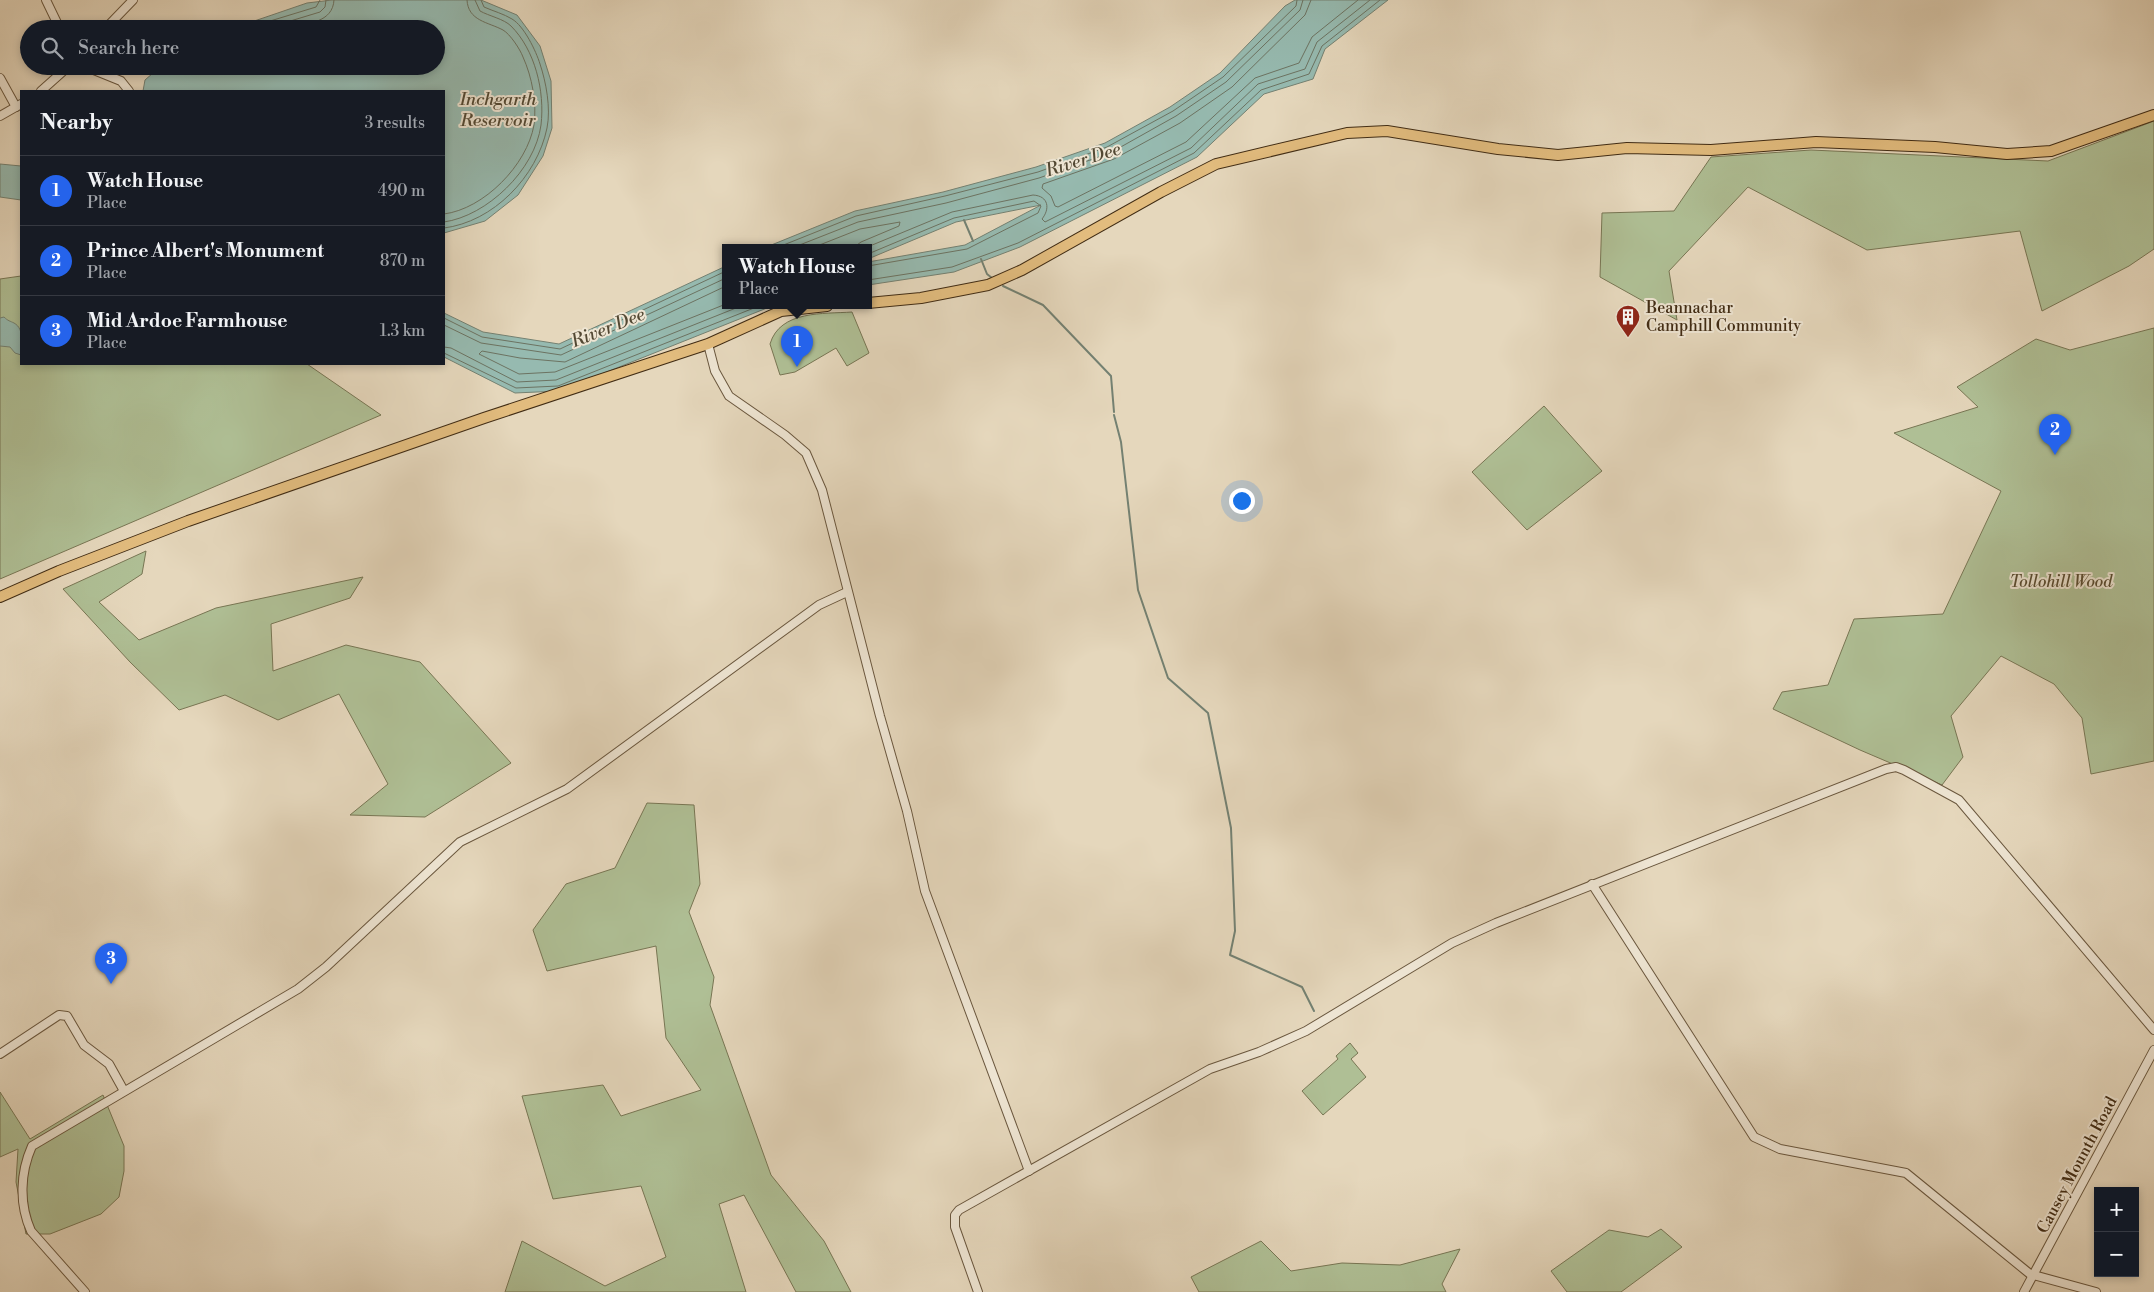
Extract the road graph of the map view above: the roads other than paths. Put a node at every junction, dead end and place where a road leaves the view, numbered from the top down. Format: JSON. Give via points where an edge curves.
{"nodes":[{"id":1,"x":46,"y":0,"type":"edge"},
{"id":2,"x":133,"y":0,"type":"edge"},
{"id":3,"x":56,"y":20,"type":"edge"},
{"id":4,"x":114,"y":20,"type":"edge"},
{"id":5,"x":59,"y":75,"type":"edge"},
{"id":6,"x":106,"y":75,"type":"edge"},
{"id":7,"x":0,"y":78,"type":"edge"},
{"id":8,"x":42,"y":90,"type":"edge"},
{"id":9,"x":128,"y":90,"type":"edge"},
{"id":10,"x":19,"y":106,"type":"edge"},
{"id":11,"x":2154,"y":115,"type":"edge"},
{"id":12,"x":0,"y":116,"type":"edge"},
{"id":13,"x":872,"y":303,"type":"edge"},
{"id":14,"x":799,"y":309,"type":"edge"},
{"id":15,"x":708,"y":344,"type":"junction"},
{"id":16,"x":847,"y":592,"type":"junction"},
{"id":17,"x":0,"y":598,"type":"edge"},
{"id":18,"x":1592,"y":884,"type":"junction"},
{"id":19,"x":2154,"y":1030,"type":"edge"},
{"id":20,"x":2154,"y":1050,"type":"edge"},
{"id":21,"x":0,"y":1054,"type":"edge"},
{"id":22,"x":124,"y":1091,"type":"junction"},
{"id":23,"x":1029,"y":1171,"type":"junction"},
{"id":24,"x":2032,"y":1275,"type":"junction"},
{"id":25,"x":85,"y":1292,"type":"edge"},
{"id":26,"x":978,"y":1292,"type":"edge"},
{"id":27,"x":2024,"y":1292,"type":"edge"},
{"id":28,"x":2096,"y":1292,"type":"edge"}],
"edges":[{"from":1,"to":3,"type":"street"},
{"from":2,"to":4,"type":"street"},
{"from":5,"to":8,"type":"street"},
{"from":6,"to":9,"type":"street","via":[[121,81]]},
{"from":7,"to":10,"type":"street"},
{"from":10,"to":12,"type":"street"},
{"from":11,"to":13,"type":"main road","via":[[2051,151],[2007,154],[1816,142],[1711,150],[1627,148],[1558,155],[1387,131],[1347,133],[1216,164],[1022,270],[988,285],[921,298]]},
{"from":14,"to":15,"type":"main road","via":[[781,311]]},
{"from":15,"to":16,"type":"street","via":[[715,371],[729,396],[806,453],[822,490]]},
{"from":15,"to":17,"type":"main road","via":[[188,521],[59,571]]},
{"from":16,"to":22,"type":"street","via":[[819,605],[567,789],[460,842],[326,967],[298,989]]},
{"from":16,"to":23,"type":"street","via":[[907,812],[925,891]]},
{"from":18,"to":19,"type":"street","via":[[1886,768],[1896,767],[1959,800]]},
{"from":18,"to":23,"type":"street","via":[[1452,943],[1306,1031],[1210,1069]]},
{"from":18,"to":24,"type":"street","via":[[1754,1137],[1780,1149],[1906,1173]]},
{"from":20,"to":24,"type":"street","name":"Causey Mounth Road"},
{"from":21,"to":22,"type":"street","via":[[63,1014],[84,1045],[109,1064]]},
{"from":22,"to":25,"type":"street","via":[[36,1142],[24,1172],[23,1205],[31,1231]]},
{"from":23,"to":26,"type":"street","via":[[955,1215],[955,1227]]},
{"from":24,"to":27,"type":"street","name":"Causey Mounth Road"},
{"from":24,"to":28,"type":"street"}]}
